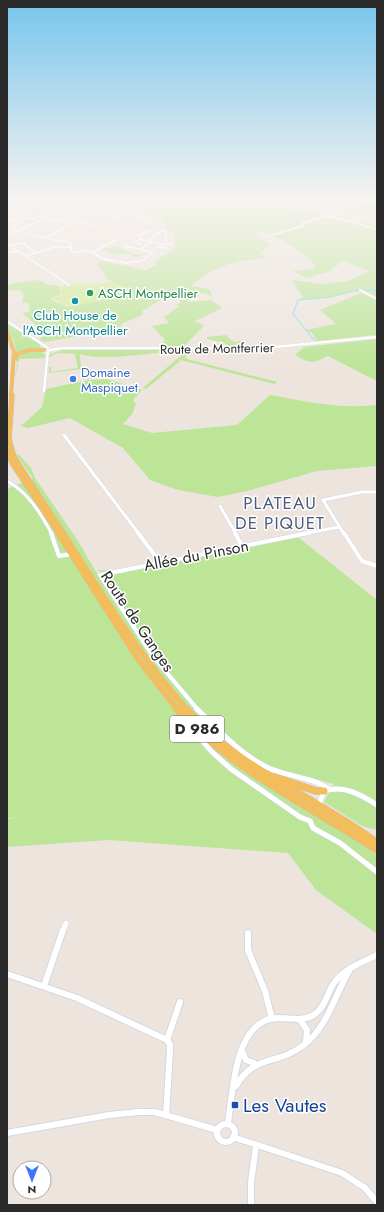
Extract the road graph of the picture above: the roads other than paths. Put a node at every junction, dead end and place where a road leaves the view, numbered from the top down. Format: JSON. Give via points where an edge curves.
{"nodes":[{"id":1,"x":27,"y":257,"type":"edge"},
{"id":2,"x":100,"y":257,"type":"edge"},
{"id":3,"x":149,"y":257,"type":"edge"},
{"id":4,"x":69,"y":285,"type":"dead end"},
{"id":5,"x":360,"y":290,"type":"dead end"},
{"id":6,"x":377,"y":299,"type":"edge"},
{"id":7,"x":7,"y":321,"type":"edge"},
{"id":8,"x":7,"y":331,"type":"edge"},
{"id":9,"x":377,"y":337,"type":"edge"},
{"id":10,"x":7,"y":338,"type":"edge"},
{"id":11,"x":47,"y":350,"type":"junction"},
{"id":12,"x":12,"y":385,"type":"junction"},
{"id":13,"x":44,"y":391,"type":"dead end"},
{"id":14,"x":7,"y":412,"type":"edge"},
{"id":15,"x":64,"y":435,"type":"dead end"},
{"id":16,"x":7,"y":450,"type":"edge"},
{"id":17,"x":7,"y":481,"type":"edge"},
{"id":18,"x":377,"y":492,"type":"edge"},
{"id":19,"x":220,"y":506,"type":"dead end"},
{"id":20,"x":339,"y":527,"type":"junction"},
{"id":21,"x":242,"y":546,"type":"junction"},
{"id":22,"x":71,"y":554,"type":"junction"},
{"id":23,"x":160,"y":562,"type":"junction"},
{"id":24,"x":377,"y":566,"type":"edge"},
{"id":25,"x":168,"y":698,"type":"junction"},
{"id":26,"x":268,"y":776,"type":"junction"},
{"id":27,"x":327,"y":790,"type":"junction"},
{"id":28,"x":320,"y":802,"type":"dead end"},
{"id":29,"x":377,"y":805,"type":"edge"},
{"id":30,"x":313,"y":814,"type":"dead end"},
{"id":31,"x":310,"y":821,"type":"junction"},
{"id":32,"x":357,"y":828,"type":"junction"},
{"id":33,"x":377,"y":839,"type":"edge"},
{"id":34,"x":377,"y":843,"type":"edge"},
{"id":35,"x":377,"y":850,"type":"edge"},
{"id":36,"x":377,"y":872,"type":"edge"},
{"id":37,"x":66,"y":924,"type":"dead end"},
{"id":38,"x":248,"y":933,"type":"dead end"},
{"id":39,"x":377,"y":955,"type":"edge"},
{"id":40,"x":350,"y":969,"type":"junction"},
{"id":41,"x":7,"y":974,"type":"edge"},
{"id":42,"x":44,"y":986,"type":"junction"},
{"id":43,"x":180,"y":1002,"type":"dead end"},
{"id":44,"x":272,"y":1019,"type":"junction"},
{"id":45,"x":300,"y":1020,"type":"junction"},
{"id":46,"x":167,"y":1040,"type":"junction"},
{"id":47,"x":306,"y":1044,"type":"junction"},
{"id":48,"x":241,"y":1048,"type":"junction"},
{"id":49,"x":257,"y":1063,"type":"junction"},
{"id":50,"x":234,"y":1090,"type":"junction"},
{"id":51,"x":166,"y":1115,"type":"junction"},
{"id":52,"x":228,"y":1123,"type":"junction"},
{"id":53,"x":217,"y":1130,"type":"junction"},
{"id":54,"x":7,"y":1133,"type":"edge"},
{"id":55,"x":233,"y":1137,"type":"junction"},
{"id":56,"x":256,"y":1146,"type":"junction"},
{"id":57,"x":377,"y":1202,"type":"edge"},
{"id":58,"x":252,"y":1205,"type":"edge"}],
"edges":[{"from":1,"to":4,"type":"street"},
{"from":2,"to":3,"type":"street","via":[[127,263],[141,261]]},
{"from":5,"to":6,"type":"street"},
{"from":7,"to":11,"type":"street","via":[[44,345]]},
{"from":8,"to":12,"type":"main road","name":"Route de Ganges","number":"D 986","via":[[14,349]]},
{"from":9,"to":11,"type":"street","name":"Route de Montferrier","via":[[264,348]]},
{"from":10,"to":14,"type":"main road","via":[[11,360]]},
{"from":11,"to":12,"type":"main road","via":[[31,350],[17,354]]},
{"from":11,"to":13,"type":"street"},
{"from":12,"to":26,"type":"main road","name":"Route de Ganges","number":"D 986","via":[[9,439],[14,457],[124,629],[160,679],[193,717],[223,744]]},
{"from":15,"to":23,"type":"street"},
{"from":16,"to":22,"type":"main road","name":"Route de Ganges","number":"D 986","via":[[12,463]]},
{"from":17,"to":22,"type":"street","via":[[14,484],[31,502],[56,542],[59,556]]},
{"from":18,"to":20,"type":"street","via":[[362,492],[323,500]]},
{"from":19,"to":21,"type":"street"},
{"from":20,"to":21,"type":"street","name":"Allée du Pinson"},
{"from":20,"to":24,"type":"street","via":[[362,561]]},
{"from":21,"to":23,"type":"street","name":"Allée du Pinson"},
{"from":22,"to":25,"type":"main road","name":"Route de Ganges","number":"D 986","via":[[119,631]]},
{"from":23,"to":27,"type":"street","name":"Allée du Pinson","via":[[100,575],[140,641],[198,711],[234,744],[266,767],[282,774],[322,784]]},
{"from":25,"to":31,"type":"street","via":[[214,754],[255,788],[291,809],[303,820]]},
{"from":25,"to":35,"type":"main road","name":"Route de Ganges","number":"D 986","via":[[194,726],[226,754]]},
{"from":26,"to":27,"type":"main road","via":[[316,792]]},
{"from":26,"to":32,"type":"main road","name":"Route de Ganges","number":"D 986"},
{"from":27,"to":28,"type":"street"},
{"from":27,"to":29,"type":"street","via":[[338,787]]},
{"from":30,"to":31,"type":"street"},
{"from":31,"to":36,"type":"street","via":[[313,828],[340,843]]},
{"from":32,"to":33,"type":"main road"},
{"from":32,"to":34,"type":"main road","name":"Route de Ganges","number":"D 986"},
{"from":37,"to":42,"type":"street"},
{"from":38,"to":44,"type":"street","via":[[248,950],[265,991]]},
{"from":39,"to":40,"type":"street"},
{"from":40,"to":45,"type":"street","via":[[333,985],[320,1010]]},
{"from":40,"to":47,"type":"street","via":[[324,1022]]},
{"from":41,"to":42,"type":"street"},
{"from":42,"to":46,"type":"street","via":[[77,998]]},
{"from":43,"to":46,"type":"street"},
{"from":44,"to":45,"type":"street"},
{"from":44,"to":48,"type":"street","via":[[252,1028]]},
{"from":45,"to":47,"type":"street","via":[[306,1030]]},
{"from":46,"to":51,"type":"street","via":[[170,1050]]},
{"from":47,"to":49,"type":"street","via":[[286,1056]]},
{"from":48,"to":49,"type":"street","via":[[246,1060]]},
{"from":48,"to":50,"type":"street"},
{"from":49,"to":50,"type":"street","via":[[243,1072]]},
{"from":50,"to":52,"type":"street"},
{"from":51,"to":53,"type":"street"},
{"from":51,"to":54,"type":"street","via":[[155,1112],[109,1115]]},
{"from":52,"to":53,"type":"street","via":[[221,1124]]},
{"from":52,"to":55,"type":"street","via":[[233,1129]]},
{"from":53,"to":55,"type":"street","via":[[218,1137],[224,1143]]},
{"from":55,"to":56,"type":"street"},
{"from":56,"to":57,"type":"street","via":[[342,1173],[365,1188]]},
{"from":56,"to":58,"type":"street","via":[[252,1167]]}]}
